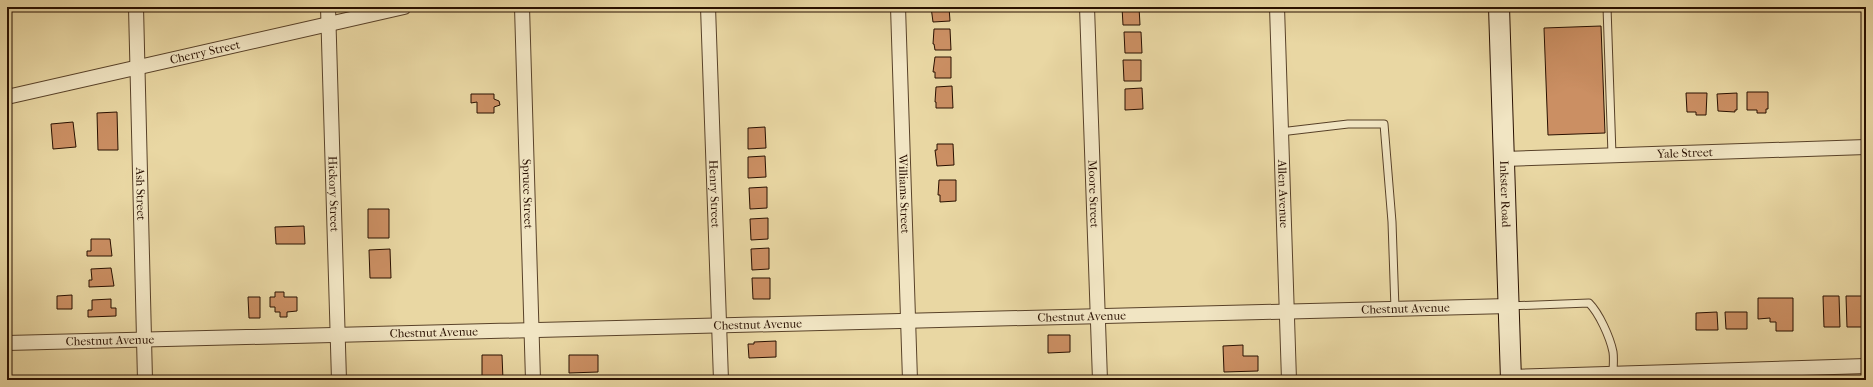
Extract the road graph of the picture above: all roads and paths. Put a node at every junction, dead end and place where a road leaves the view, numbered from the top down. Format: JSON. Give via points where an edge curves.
{"nodes":[{"id":1,"x":136,"y":7,"type":"edge"},
{"id":2,"x":328,"y":7,"type":"edge"},
{"id":3,"x":404,"y":7,"type":"edge"},
{"id":4,"x":522,"y":7,"type":"edge"},
{"id":5,"x":708,"y":7,"type":"edge"},
{"id":6,"x":898,"y":7,"type":"edge"},
{"id":7,"x":1087,"y":7,"type":"edge"},
{"id":8,"x":1277,"y":7,"type":"edge"},
{"id":9,"x":1499,"y":7,"type":"edge"},
{"id":10,"x":1608,"y":7,"type":"edge"},
{"id":11,"x":329,"y":24,"type":"junction"},
{"id":12,"x":136,"y":68,"type":"junction"},
{"id":13,"x":7,"y":97,"type":"edge"},
{"id":14,"x":1280,"y":132,"type":"junction"},
{"id":15,"x":1866,"y":147,"type":"edge"},
{"id":16,"x":1612,"y":155,"type":"junction"},
{"id":17,"x":1504,"y":159,"type":"junction"},
{"id":18,"x":1509,"y":306,"type":"junction"},
{"id":19,"x":1395,"y":309,"type":"junction"},
{"id":20,"x":1286,"y":311,"type":"junction"},
{"id":21,"x":1097,"y":316,"type":"junction"},
{"id":22,"x":908,"y":320,"type":"junction"},
{"id":23,"x":720,"y":325,"type":"junction"},
{"id":24,"x":531,"y":330,"type":"junction"},
{"id":25,"x":338,"y":335,"type":"junction"},
{"id":26,"x":144,"y":339,"type":"junction"},
{"id":27,"x":7,"y":343,"type":"edge"},
{"id":28,"x":1866,"y":366,"type":"edge"},
{"id":29,"x":1613,"y":374,"type":"junction"},
{"id":30,"x":1511,"y":379,"type":"edge"},
{"id":31,"x":145,"y":380,"type":"edge"},
{"id":32,"x":339,"y":380,"type":"edge"},
{"id":33,"x":533,"y":380,"type":"edge"},
{"id":34,"x":721,"y":380,"type":"edge"},
{"id":35,"x":910,"y":380,"type":"edge"},
{"id":36,"x":1100,"y":380,"type":"edge"},
{"id":37,"x":1289,"y":380,"type":"edge"}],
"edges":[{"from":1,"to":12,"type":"street","name":"Ash Street"},
{"from":2,"to":11,"type":"street","name":"Hickory Street"},
{"from":3,"to":11,"type":"street","name":"Cherry Street"},
{"from":4,"to":24,"type":"street","name":"Spruce Street"},
{"from":5,"to":23,"type":"street","name":"Henry Street"},
{"from":6,"to":22,"type":"street","name":"Williams Street"},
{"from":7,"to":21,"type":"street","name":"Moore Street"},
{"from":8,"to":14,"type":"street","name":"Allen Avenue"},
{"from":9,"to":17,"type":"main road","name":"Inkster Road"},
{"from":10,"to":16,"type":"lane"},
{"from":11,"to":12,"type":"street","name":"Cherry Street"},
{"from":11,"to":25,"type":"street","name":"Hickory Street"},
{"from":12,"to":13,"type":"street","name":"Cherry Street"},
{"from":12,"to":26,"type":"street","name":"Ash Street"},
{"from":14,"to":19,"type":"lane","via":[[1348,124],[1384,124],[1392,222]]},
{"from":14,"to":20,"type":"street","name":"Allen Avenue"},
{"from":15,"to":16,"type":"street","name":"Yale Street"},
{"from":16,"to":17,"type":"street","name":"Yale Street"},
{"from":17,"to":18,"type":"main road","name":"Inkster Road"},
{"from":18,"to":19,"type":"street","name":"Chestnut Avenue"},
{"from":18,"to":29,"type":"lane","via":[[1589,303],[1597,311],[1610,343],[1613,352]]},
{"from":18,"to":30,"type":"main road","name":"Inkster Road"},
{"from":19,"to":20,"type":"street","name":"Chestnut Avenue"},
{"from":20,"to":21,"type":"street","name":"Chestnut Avenue"},
{"from":20,"to":37,"type":"street","name":"Allen Avenue"},
{"from":21,"to":22,"type":"street","name":"Chestnut Avenue"},
{"from":21,"to":36,"type":"street","name":"Moore Street"},
{"from":22,"to":23,"type":"street","name":"Chestnut Avenue"},
{"from":22,"to":35,"type":"street","name":"Williams Street"},
{"from":23,"to":24,"type":"street","name":"Chestnut Avenue"},
{"from":23,"to":34,"type":"street","name":"Henry Street"},
{"from":24,"to":25,"type":"street","name":"Chestnut Avenue"},
{"from":24,"to":33,"type":"street","name":"Spruce Street"},
{"from":25,"to":26,"type":"street","name":"Chestnut Avenue"},
{"from":25,"to":32,"type":"street","name":"Hickory Street"},
{"from":26,"to":27,"type":"street","name":"Chestnut Avenue"},
{"from":26,"to":31,"type":"street","name":"Ash Street"},
{"from":28,"to":29,"type":"street"},
{"from":29,"to":30,"type":"street"}]}
